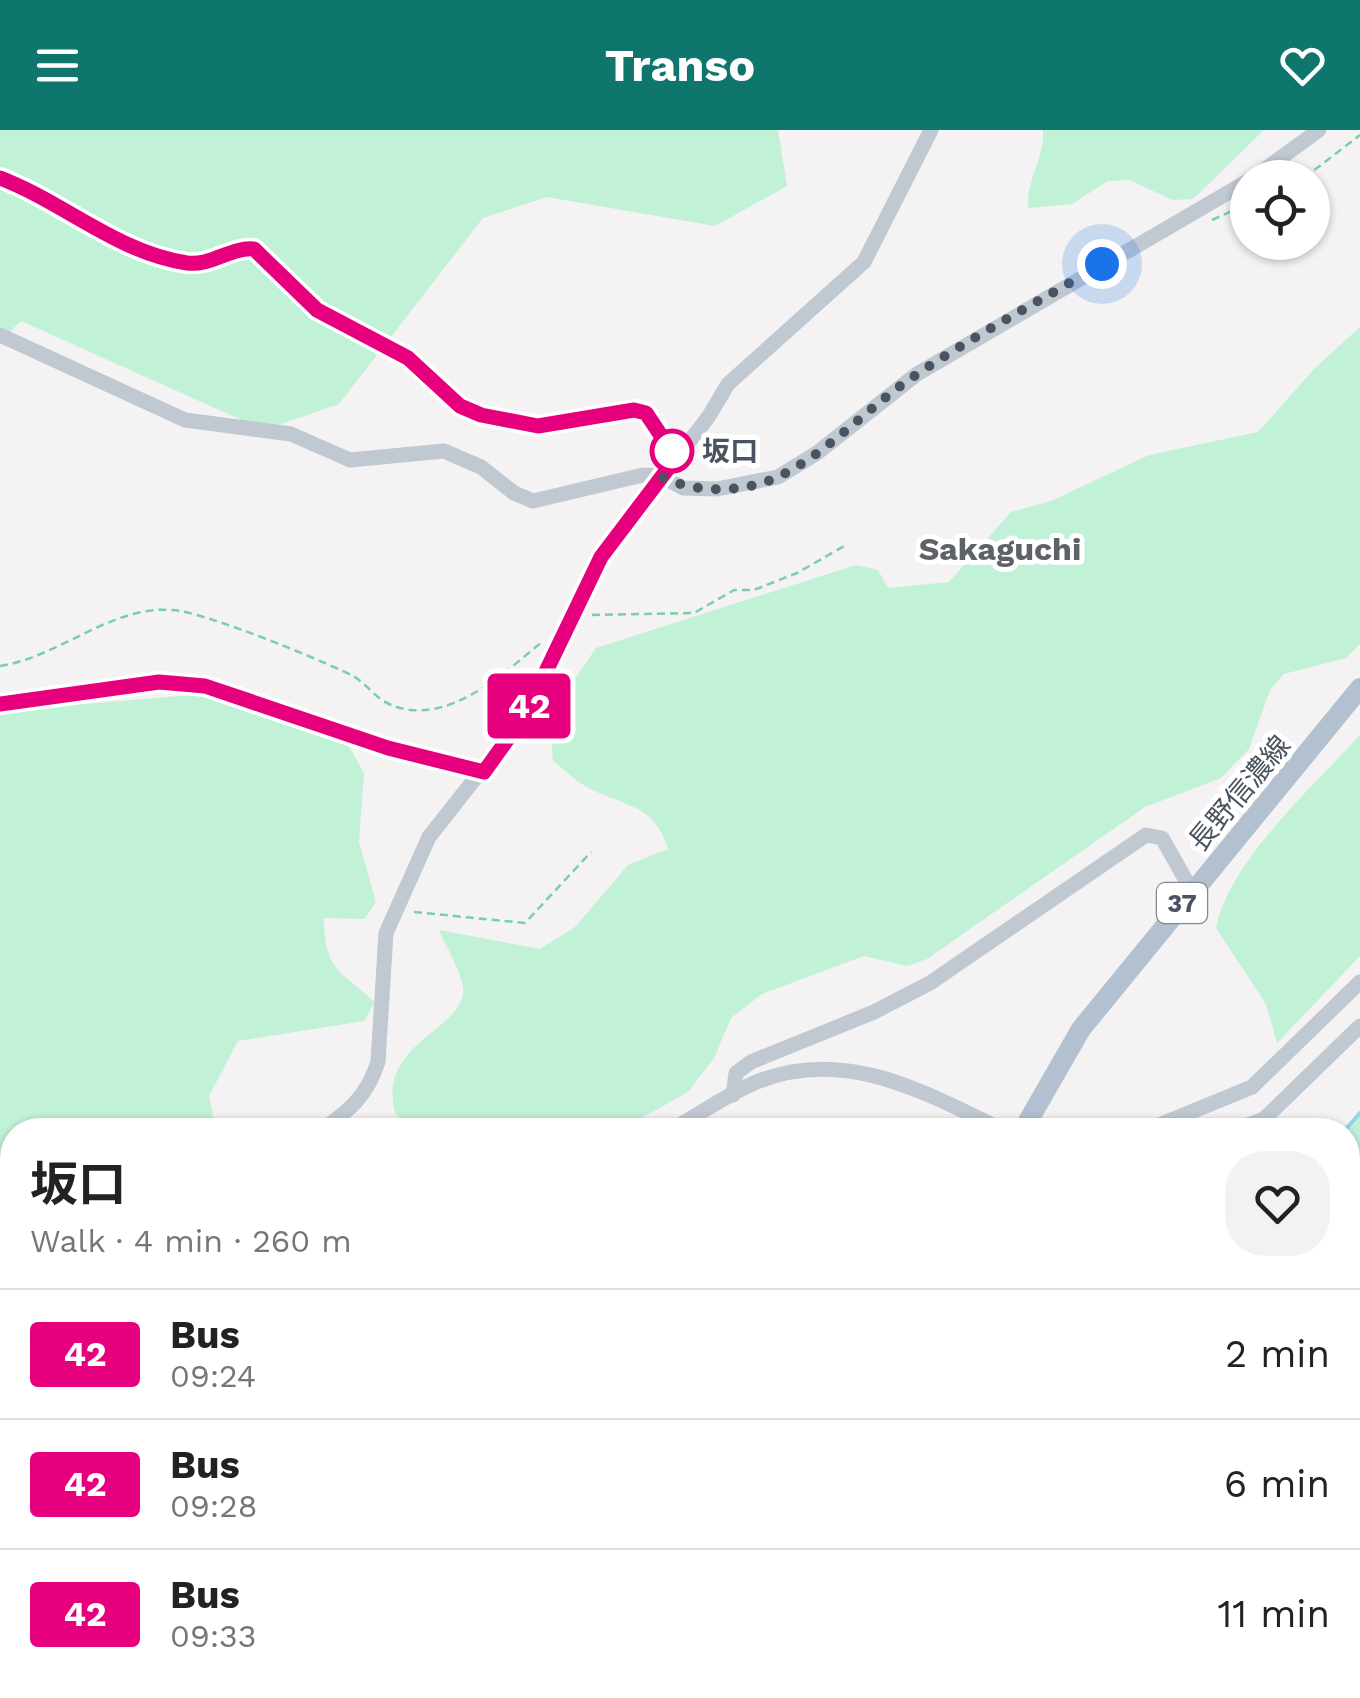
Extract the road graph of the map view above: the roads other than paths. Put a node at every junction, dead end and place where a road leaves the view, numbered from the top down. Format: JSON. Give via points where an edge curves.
{"nodes":[{"id":1,"x":931,"y":130,"type":"edge"},
{"id":2,"x":1319,"y":130,"type":"edge"},
{"id":3,"x":1277,"y":160,"type":"edge"},
{"id":4,"x":0,"y":178,"type":"edge"},
{"id":5,"x":1230,"y":191,"type":"edge"},
{"id":6,"x":0,"y":336,"type":"edge"},
{"id":7,"x":676,"y":458,"type":"junction"},
{"id":8,"x":660,"y":476,"type":"junction"},
{"id":9,"x":1360,"y":688,"type":"edge"},
{"id":10,"x":0,"y":704,"type":"edge"},
{"id":11,"x":484,"y":772,"type":"junction"},
{"id":12,"x":1192,"y":891,"type":"junction"},
{"id":13,"x":1360,"y":982,"type":"edge"},
{"id":14,"x":1360,"y":1026,"type":"edge"},
{"id":15,"x":733,"y":1095,"type":"junction"},
{"id":16,"x":338,"y":1118,"type":"edge"},
{"id":17,"x":692,"y":1118,"type":"edge"},
{"id":18,"x":979,"y":1118,"type":"edge"},
{"id":19,"x":1030,"y":1118,"type":"edge"},
{"id":20,"x":1176,"y":1118,"type":"edge"},
{"id":21,"x":1265,"y":1118,"type":"edge"}],
"edges":[{"from":1,"to":7,"type":"street","via":[[864,262],[728,384]]},
{"from":2,"to":3,"type":"street"},
{"from":4,"to":7,"type":"street","via":[[96,229],[180,262],[203,264],[254,249],[317,310],[408,358],[460,406],[481,415],[538,426],[634,410],[646,413]]},
{"from":5,"to":8,"type":"street","via":[[916,374],[778,477],[717,489],[684,488]]},
{"from":6,"to":8,"type":"street","via":[[185,420],[291,434],[350,460],[444,451],[532,501]]},
{"from":7,"to":8,"type":"street"},
{"from":8,"to":11,"type":"street","via":[[601,557],[525,715]]},
{"from":9,"to":12,"type":"main road","name":"長野信濃線","number":"37"},
{"from":10,"to":11,"type":"street","via":[[159,682],[205,686],[388,748]]},
{"from":11,"to":16,"type":"street","via":[[429,837],[394,912],[386,934],[378,1062],[359,1103]]},
{"from":12,"to":15,"type":"street","via":[[1162,838],[1146,835],[930,983],[751,1062],[736,1073]]},
{"from":12,"to":19,"type":"main road","name":"長野信濃線","number":"37","via":[[1080,1029]]},
{"from":13,"to":20,"type":"street","via":[[1252,1087]]},
{"from":14,"to":21,"type":"street"},
{"from":15,"to":17,"type":"street"},
{"from":15,"to":18,"type":"street","via":[[783,1074],[855,1071],[912,1085]]}]}
